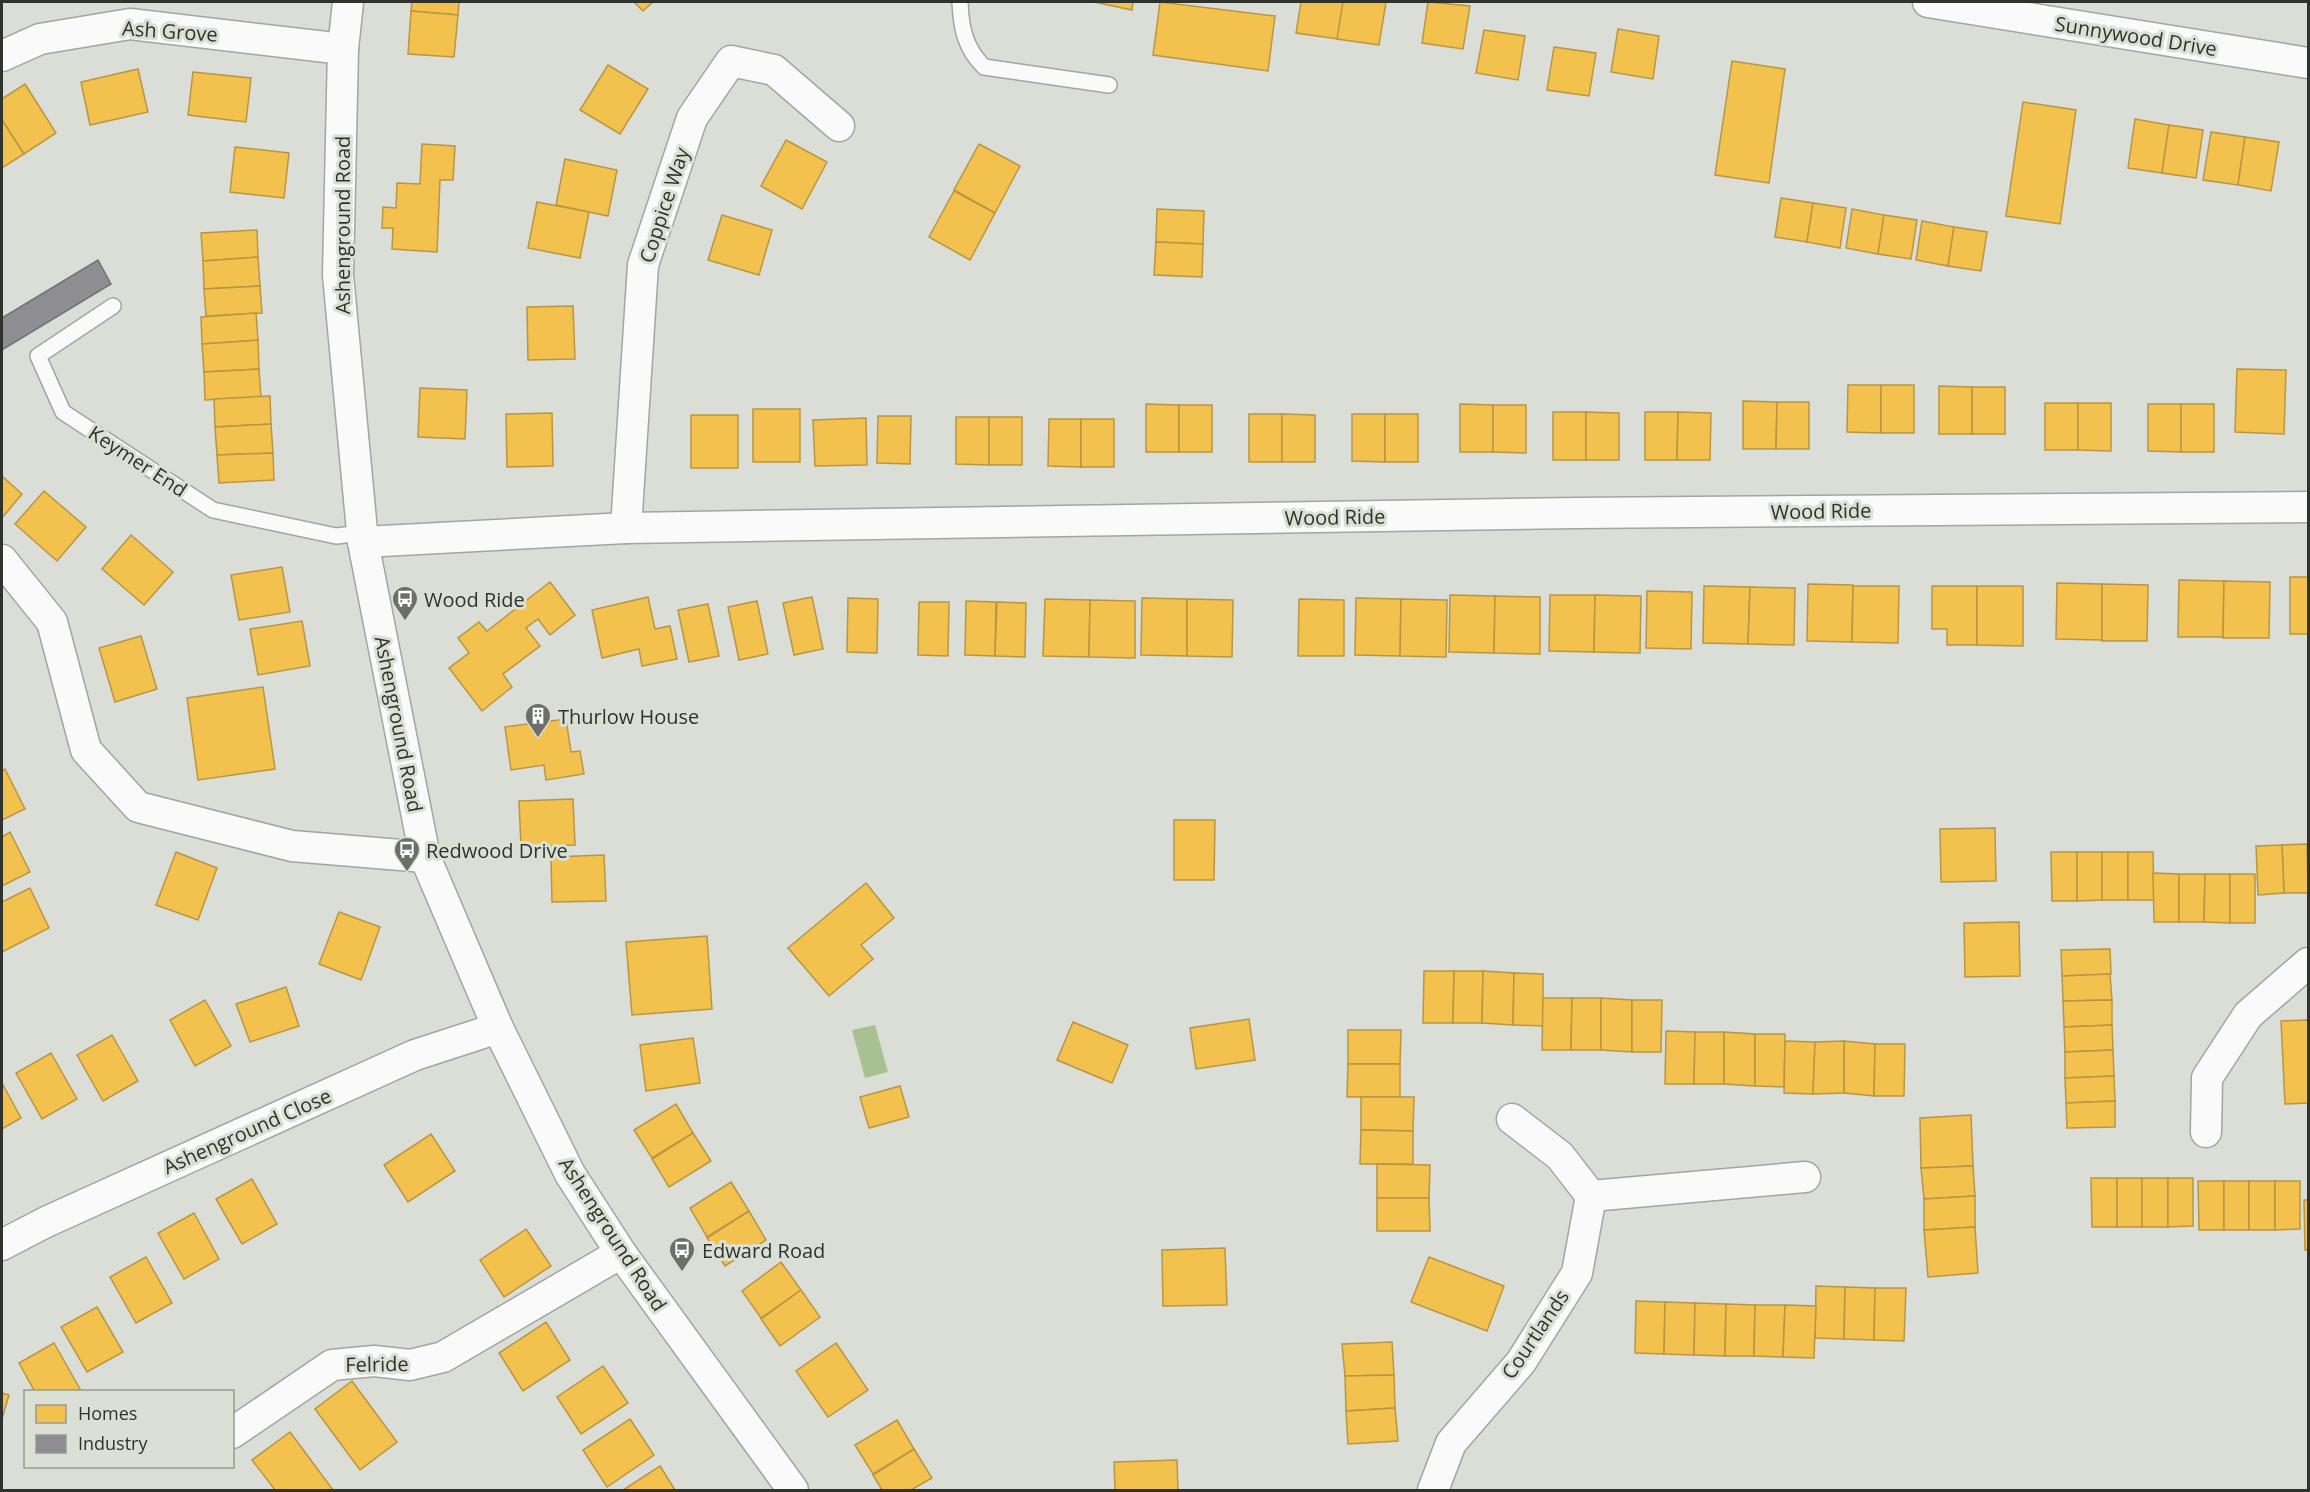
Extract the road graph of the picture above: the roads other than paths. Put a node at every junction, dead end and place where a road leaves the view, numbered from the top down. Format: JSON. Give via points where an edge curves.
{"nodes":[{"id":1,"x":348,"y":2,"type":"edge"},
{"id":2,"x":960,"y":2,"type":"edge"},
{"id":3,"x":1928,"y":2,"type":"edge"},
{"id":4,"x":343,"y":49,"type":"junction"},
{"id":5,"x":2,"y":57,"type":"edge"},
{"id":6,"x":2308,"y":63,"type":"edge"},
{"id":7,"x":1109,"y":85,"type":"dead end"},
{"id":8,"x":839,"y":126,"type":"dead end"},
{"id":9,"x":113,"y":306,"type":"dead end"},
{"id":10,"x":2308,"y":507,"type":"edge"},
{"id":11,"x":626,"y":528,"type":"junction"},
{"id":12,"x":362,"y":538,"type":"junction"},
{"id":13,"x":2,"y":560,"type":"edge"},
{"id":14,"x":425,"y":857,"type":"junction"},
{"id":15,"x":2308,"y":963,"type":"edge"},
{"id":16,"x":498,"y":1028,"type":"junction"},
{"id":17,"x":1512,"y":1119,"type":"dead end"},
{"id":18,"x":2206,"y":1132,"type":"dead end"},
{"id":19,"x":1805,"y":1177,"type":"dead end"},
{"id":20,"x":1592,"y":1196,"type":"junction"},
{"id":21,"x":2,"y":1245,"type":"edge"},
{"id":22,"x":621,"y":1253,"type":"junction"},
{"id":23,"x":234,"y":1432,"type":"edge"},
{"id":24,"x":793,"y":1491,"type":"edge"},
{"id":25,"x":1434,"y":1491,"type":"edge"}],
"edges":[{"from":1,"to":4,"type":"street","name":"Ashenground Road"},
{"from":2,"to":7,"type":"lane","via":[[964,38],[984,67]]},
{"from":3,"to":6,"type":"street","name":"Sunnywood Drive"},
{"from":4,"to":5,"type":"street","name":"Ash Grove","via":[[130,24],[40,39]]},
{"from":4,"to":12,"type":"street","name":"Ashenground Road","via":[[338,275]]},
{"from":8,"to":11,"type":"street","name":"Coppice Way","via":[[774,70],[731,61],[692,118],[643,265]]},
{"from":9,"to":12,"type":"lane","name":"Keymer End","via":[[38,356],[63,412],[213,510]]},
{"from":10,"to":11,"type":"street","name":"Wood Ride","via":[[1577,513]]},
{"from":11,"to":12,"type":"street","name":"Wood Ride"},
{"from":12,"to":14,"type":"street","name":"Ashenground Road"},
{"from":13,"to":14,"type":"street","via":[[52,622],[86,750],[138,807],[292,846]]},
{"from":14,"to":16,"type":"street","name":"Ashenground Road"},
{"from":15,"to":18,"type":"street","via":[[2248,1015],[2207,1078]]},
{"from":16,"to":21,"type":"street","name":"Ashenground Close","via":[[415,1055]]},
{"from":16,"to":22,"type":"street","name":"Ashenground Road","via":[[570,1174]]},
{"from":17,"to":20,"type":"street","via":[[1560,1156]]},
{"from":19,"to":20,"type":"street"},
{"from":20,"to":25,"type":"street","name":"Courtlands","via":[[1577,1273],[1521,1362],[1451,1443]]},
{"from":22,"to":23,"type":"street","name":"Felride","via":[[443,1358],[410,1365],[374,1361],[332,1365]]},
{"from":22,"to":24,"type":"street","name":"Ashenground Road"}]}
